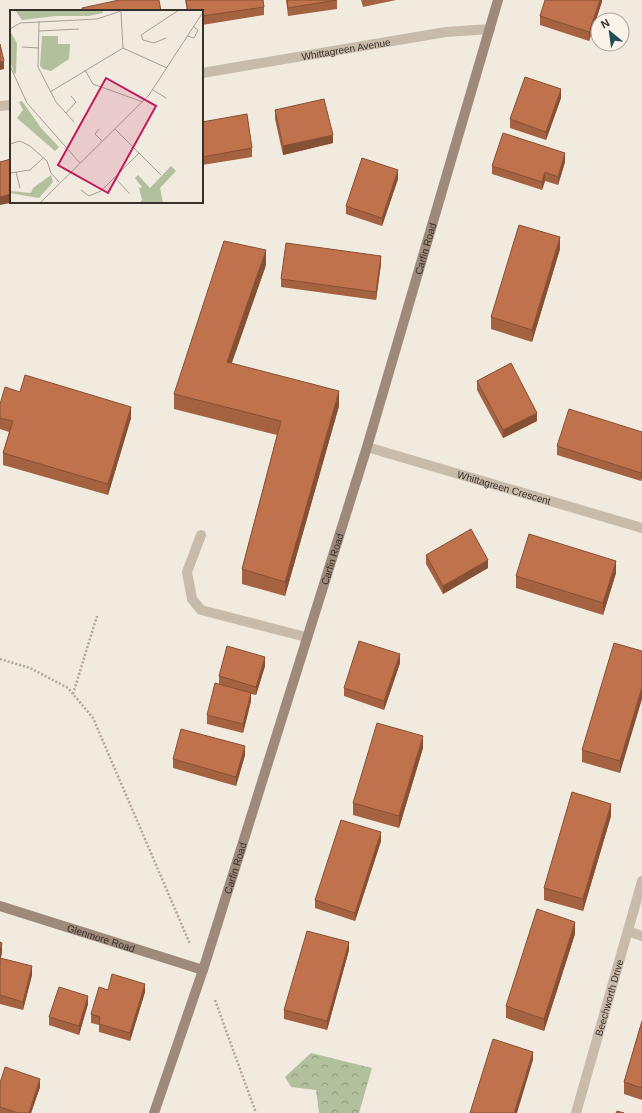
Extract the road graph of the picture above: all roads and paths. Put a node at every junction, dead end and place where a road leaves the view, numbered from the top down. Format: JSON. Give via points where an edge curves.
{"nodes":[{"id":1,"x":498,"y":0,"type":"edge"},
{"id":2,"x":490,"y":29,"type":"junction"},
{"id":3,"x":203,"y":73,"type":"edge"},
{"id":4,"x":10,"y":105,"type":"edge"},
{"id":5,"x":0,"y":106,"type":"edge"},
{"id":6,"x":367,"y":447,"type":"junction"},
{"id":7,"x":642,"y":528,"type":"edge"},
{"id":8,"x":201,"y":536,"type":"dead end"},
{"id":9,"x":97,"y":616,"type":"dead end"},
{"id":10,"x":306,"y":637,"type":"junction"},
{"id":11,"x":0,"y":659,"type":"edge"},
{"id":12,"x":74,"y":694,"type":"junction"},
{"id":13,"x":642,"y":881,"type":"edge"},
{"id":14,"x":0,"y":906,"type":"edge"},
{"id":15,"x":628,"y":931,"type":"junction"},
{"id":16,"x":642,"y":936,"type":"edge"},
{"id":17,"x":203,"y":970,"type":"junction"},
{"id":18,"x":154,"y":1113,"type":"edge"},
{"id":19,"x":256,"y":1113,"type":"edge"},
{"id":20,"x":576,"y":1113,"type":"edge"}],
"edges":[{"from":1,"to":2,"type":"main road","name":"Carfin Road"},
{"from":2,"to":3,"type":"street","name":"Whittagreen Avenue","via":[[446,32]]},
{"from":2,"to":6,"type":"main road","name":"Carfin Road"},
{"from":4,"to":5,"type":"street"},
{"from":6,"to":7,"type":"street","name":"Whittagreen Crescent"},
{"from":6,"to":10,"type":"main road","name":"Carfin Road"},
{"from":8,"to":10,"type":"street","via":[[187,572],[192,599],[201,610]]},
{"from":9,"to":12,"type":"path"},
{"from":10,"to":17,"type":"main road","name":"Carfin Road"},
{"from":11,"to":12,"type":"path","via":[[30,668],[68,688]]},
{"from":12,"to":17,"type":"path","via":[[93,718],[182,929]]},
{"from":13,"to":15,"type":"street","name":"Beechworth Drive"},
{"from":14,"to":17,"type":"main road","name":"Glenmore Road"},
{"from":15,"to":16,"type":"street"},
{"from":15,"to":20,"type":"street","name":"Beechworth Drive"},
{"from":17,"to":18,"type":"main road","name":"Carfin Road"},
{"from":17,"to":19,"type":"path"}]}
